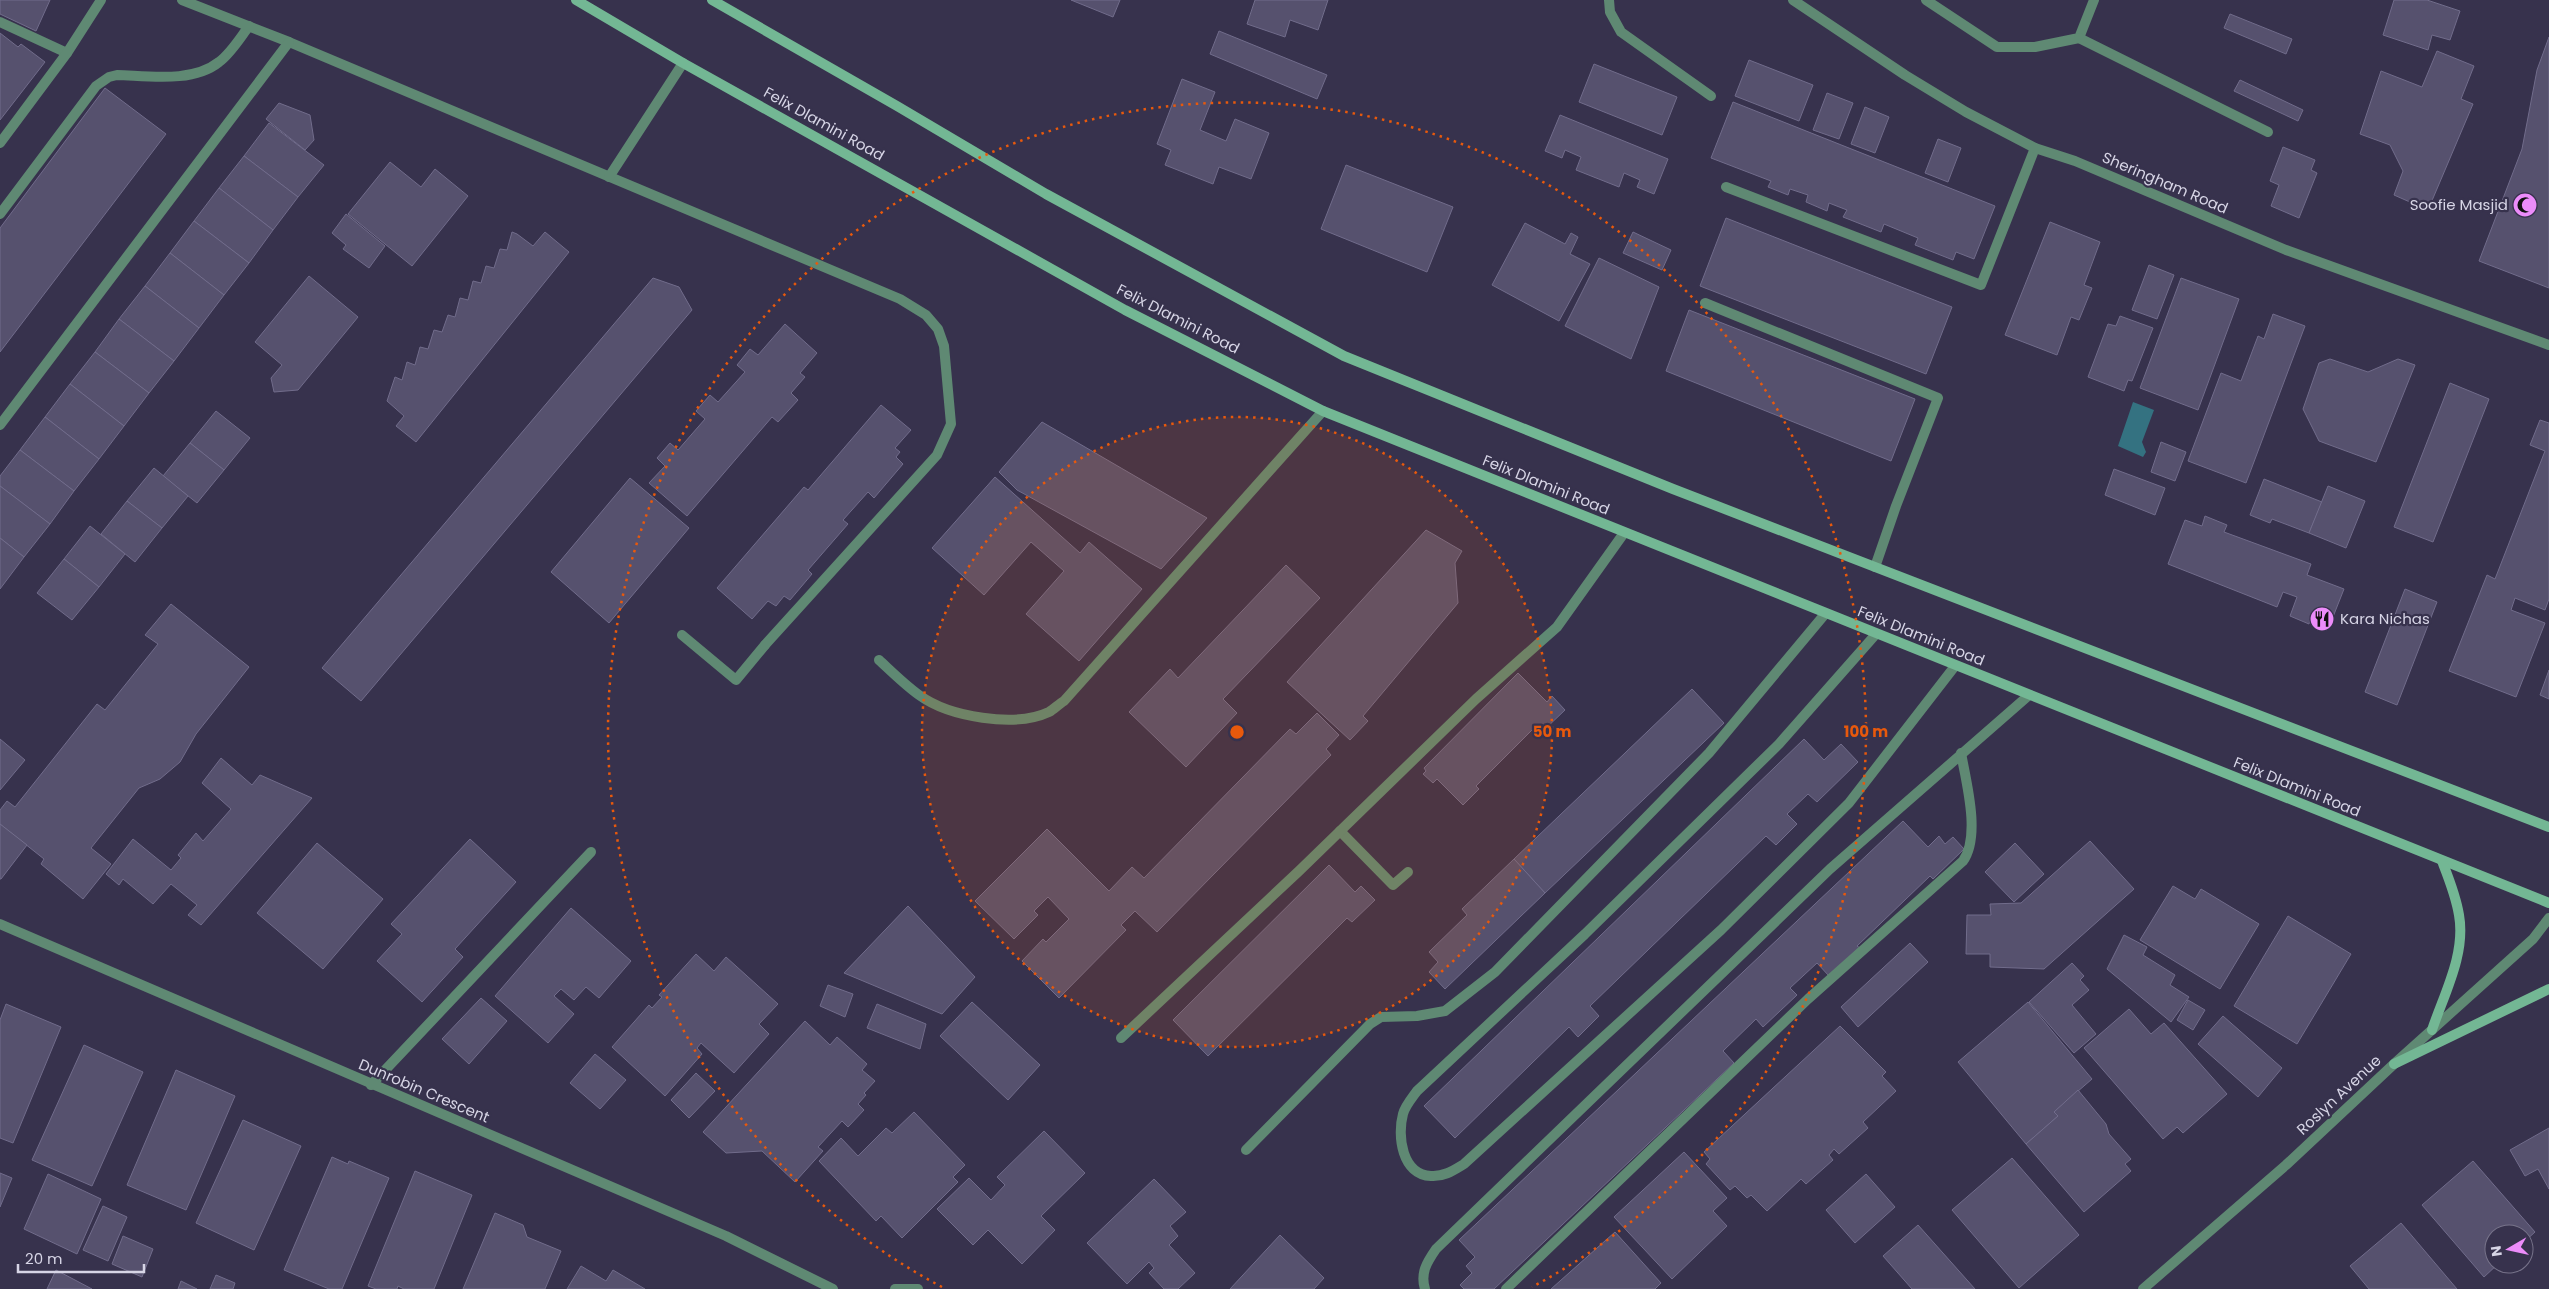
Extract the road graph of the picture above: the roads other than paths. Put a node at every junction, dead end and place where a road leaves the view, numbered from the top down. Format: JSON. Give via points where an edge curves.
{"nodes":[{"id":1,"x":100,"y":0,"type":"edge"},
{"id":2,"x":182,"y":0,"type":"edge"},
{"id":3,"x":576,"y":0,"type":"edge"},
{"id":4,"x":712,"y":0,"type":"edge"},
{"id":5,"x":1608,"y":0,"type":"edge"},
{"id":6,"x":1793,"y":0,"type":"edge"},
{"id":7,"x":1926,"y":0,"type":"edge"},
{"id":8,"x":2094,"y":0,"type":"edge"},
{"id":9,"x":0,"y":22,"type":"edge"},
{"id":10,"x":249,"y":26,"type":"junction"},
{"id":11,"x":2079,"y":38,"type":"junction"},
{"id":12,"x":289,"y":42,"type":"junction"},
{"id":13,"x":67,"y":52,"type":"junction"},
{"id":14,"x":683,"y":63,"type":"junction"},
{"id":15,"x":1711,"y":96,"type":"dead end"},
{"id":16,"x":2268,"y":132,"type":"dead end"},
{"id":17,"x":0,"y":143,"type":"edge"},
{"id":18,"x":2035,"y":148,"type":"junction"},
{"id":19,"x":609,"y":177,"type":"junction"},
{"id":20,"x":1726,"y":187,"type":"dead end"},
{"id":21,"x":0,"y":214,"type":"edge"},
{"id":22,"x":1705,"y":303,"type":"dead end"},
{"id":23,"x":2549,"y":345,"type":"edge"},
{"id":24,"x":1323,"y":411,"type":"junction"},
{"id":25,"x":0,"y":425,"type":"edge"},
{"id":26,"x":1624,"y":533,"type":"junction"},
{"id":27,"x":1875,"y":567,"type":"junction"},
{"id":28,"x":1825,"y":614,"type":"junction"},
{"id":29,"x":1876,"y":634,"type":"junction"},
{"id":30,"x":682,"y":635,"type":"dead end"},
{"id":31,"x":879,"y":660,"type":"dead end"},
{"id":32,"x":1956,"y":666,"type":"junction"},
{"id":33,"x":2028,"y":696,"type":"junction"},
{"id":34,"x":1961,"y":753,"type":"junction"},
{"id":35,"x":2549,"y":826,"type":"edge"},
{"id":36,"x":1340,"y":831,"type":"junction"},
{"id":37,"x":591,"y":852,"type":"dead end"},
{"id":38,"x":2442,"y":861,"type":"junction"},
{"id":39,"x":1408,"y":872,"type":"dead end"},
{"id":40,"x":2549,"y":904,"type":"edge"},
{"id":41,"x":2549,"y":918,"type":"edge"},
{"id":42,"x":0,"y":924,"type":"edge"},
{"id":43,"x":2549,"y":989,"type":"edge"},
{"id":44,"x":2432,"y":1030,"type":"junction"},
{"id":45,"x":1121,"y":1038,"type":"dead end"},
{"id":46,"x":2394,"y":1064,"type":"junction"},
{"id":47,"x":371,"y":1084,"type":"junction"},
{"id":48,"x":1246,"y":1150,"type":"dead end"},
{"id":49,"x":833,"y":1289,"type":"edge"},
{"id":50,"x":895,"y":1289,"type":"edge"},
{"id":51,"x":918,"y":1289,"type":"edge"},
{"id":52,"x":1425,"y":1289,"type":"edge"},
{"id":53,"x":1506,"y":1289,"type":"edge"},
{"id":54,"x":2144,"y":1289,"type":"edge"}],
"edges":[{"from":1,"to":13,"type":"street"},
{"from":2,"to":10,"type":"street"},
{"from":3,"to":14,"type":"main road","name":"Felix Dlamini Road"},
{"from":4,"to":27,"type":"main road","via":[[1046,194],[1344,356]]},
{"from":5,"to":15,"type":"street","via":[[1610,12],[1621,32]]},
{"from":6,"to":18,"type":"street","name":"Sheringham Road","via":[[1905,75]]},
{"from":7,"to":11,"type":"street","via":[[1997,46],[2035,47]]},
{"from":8,"to":11,"type":"street"},
{"from":9,"to":13,"type":"street"},
{"from":10,"to":12,"type":"street"},
{"from":10,"to":21,"type":"street","via":[[221,61],[202,73],[117,75],[96,86]]},
{"from":11,"to":16,"type":"street"},
{"from":12,"to":19,"type":"street"},
{"from":12,"to":25,"type":"street"},
{"from":13,"to":17,"type":"street"},
{"from":14,"to":19,"type":"street"},
{"from":14,"to":24,"type":"main road","name":"Felix Dlamini Road","via":[[1125,310]]},
{"from":18,"to":20,"type":"street","via":[[1981,285]]},
{"from":18,"to":23,"type":"street","name":"Sheringham Road","via":[[2075,161],[2286,250]]},
{"from":19,"to":30,"type":"street","via":[[900,299],[926,315],[938,329],[944,346],[951,424],[936,455],[736,680]]},
{"from":22,"to":27,"type":"street","via":[[1938,398]]},
{"from":24,"to":26,"type":"main road","name":"Felix Dlamini Road"},
{"from":24,"to":31,"type":"street","via":[[1064,701],[1048,712],[1012,720],[968,715],[920,696]]},
{"from":26,"to":28,"type":"main road","name":"Felix Dlamini Road"},
{"from":26,"to":36,"type":"street","via":[[1557,626],[1476,699]]},
{"from":27,"to":35,"type":"main road"},
{"from":28,"to":29,"type":"main road","name":"Felix Dlamini Road"},
{"from":28,"to":48,"type":"street","via":[[1709,753],[1495,972],[1458,1003],[1444,1010],[1417,1016],[1381,1018],[1370,1024]]},
{"from":29,"to":32,"type":"main road","name":"Felix Dlamini Road"},
{"from":29,"to":32,"type":"street","via":[[1779,744],[1585,934],[1417,1091],[1403,1112],[1400,1130],[1401,1147],[1410,1166],[1429,1176],[1440,1176],[1464,1164],[1714,937],[1849,803]]},
{"from":32,"to":33,"type":"main road","name":"Felix Dlamini Road"},
{"from":33,"to":34,"type":"street"},
{"from":33,"to":38,"type":"main road","name":"Felix Dlamini Road"},
{"from":34,"to":52,"type":"street","via":[[1830,870],[1436,1249],[1423,1275]]},
{"from":34,"to":53,"type":"street","via":[[1972,834],[1970,849],[1963,861],[1808,999]]},
{"from":36,"to":39,"type":"street","via":[[1393,885]]},
{"from":36,"to":45,"type":"street"},
{"from":37,"to":47,"type":"street"},
{"from":38,"to":40,"type":"main road","name":"Felix Dlamini Road"},
{"from":38,"to":44,"type":"main road","via":[[2455,895],[2460,935],[2459,951]]},
{"from":41,"to":44,"type":"street","name":"Roslyn Avenue","via":[[2533,939]]},
{"from":42,"to":47,"type":"street","name":"Dunrobin Crescent"},
{"from":43,"to":46,"type":"main road"},
{"from":44,"to":46,"type":"street","name":"Roslyn Avenue"},
{"from":46,"to":54,"type":"street","name":"Roslyn Avenue","via":[[2286,1165]]},
{"from":47,"to":49,"type":"street","name":"Dunrobin Crescent","via":[[726,1236]]},
{"from":50,"to":51,"type":"street"}]}
